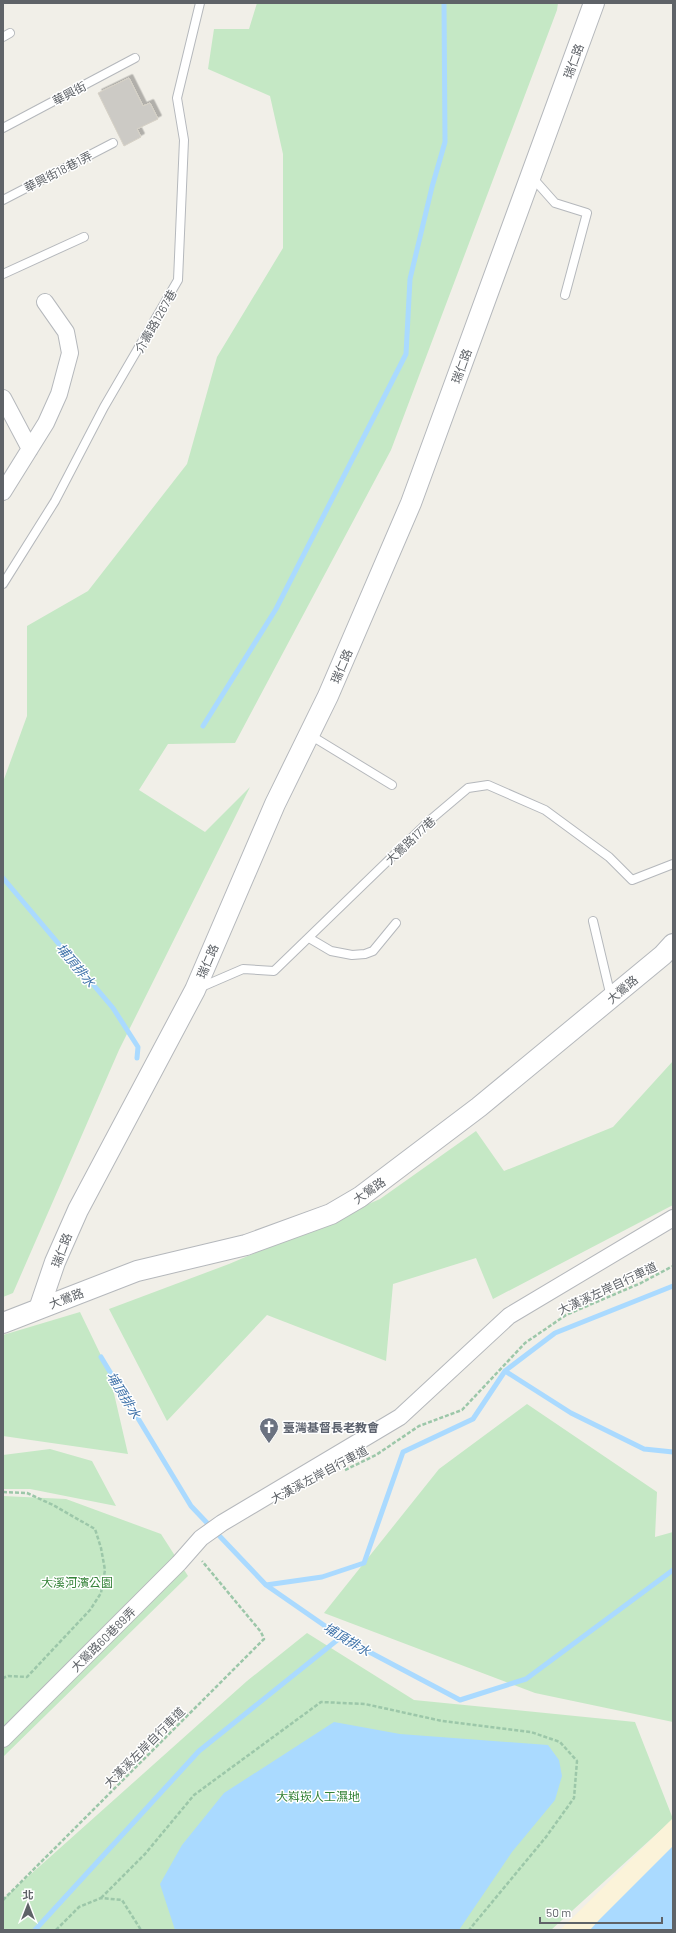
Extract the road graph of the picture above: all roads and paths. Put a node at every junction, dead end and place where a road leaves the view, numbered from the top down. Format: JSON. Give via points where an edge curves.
{"nodes":[{"id":1,"x":200,"y":3,"type":"edge"},
{"id":2,"x":594,"y":3,"type":"edge"},
{"id":3,"x":135,"y":58,"type":"dead end"},
{"id":4,"x":3,"y":128,"type":"edge"},
{"id":5,"x":113,"y":142,"type":"dead end"},
{"id":6,"x":531,"y":176,"type":"junction"},
{"id":7,"x":3,"y":200,"type":"edge"},
{"id":8,"x":84,"y":237,"type":"dead end"},
{"id":9,"x":3,"y":274,"type":"edge"},
{"id":10,"x":565,"y":295,"type":"dead end"},
{"id":11,"x":45,"y":302,"type":"dead end"},
{"id":12,"x":3,"y":398,"type":"edge"},
{"id":13,"x":30,"y":449,"type":"junction"},
{"id":14,"x":3,"y":492,"type":"edge"},
{"id":15,"x":3,"y":584,"type":"edge"},
{"id":16,"x":309,"y":734,"type":"junction"},
{"id":17,"x":392,"y":785,"type":"dead end"},
{"id":18,"x":673,"y":864,"type":"edge"},
{"id":19,"x":593,"y":921,"type":"dead end"},
{"id":20,"x":396,"y":923,"type":"dead end"},
{"id":21,"x":309,"y":938,"type":"junction"},
{"id":22,"x":673,"y":944,"type":"edge"},
{"id":23,"x":195,"y":990,"type":"junction"},
{"id":24,"x":612,"y":998,"type":"junction"},
{"id":25,"x":673,"y":1218,"type":"edge"},
{"id":26,"x":673,"y":1266,"type":"edge"},
{"id":27,"x":40,"y":1309,"type":"junction"},
{"id":28,"x":3,"y":1323,"type":"edge"},
{"id":29,"x":342,"y":1472,"type":"dead end"},
{"id":30,"x":3,"y":1492,"type":"edge"},
{"id":31,"x":202,"y":1554,"type":"dead end"},
{"id":32,"x":3,"y":1678,"type":"edge"},
{"id":33,"x":3,"y":1739,"type":"edge"},
{"id":34,"x":101,"y":1898,"type":"junction"},
{"id":35,"x":3,"y":1900,"type":"edge"},
{"id":36,"x":56,"y":1930,"type":"edge"},
{"id":37,"x":141,"y":1930,"type":"edge"},
{"id":38,"x":468,"y":1930,"type":"edge"}],
"edges":[{"from":1,"to":15,"type":"lane","name":"介壽路1267巷","via":[[176,98],[184,140],[178,280],[104,407],[55,501]]},
{"from":2,"to":6,"type":"street","name":"瑞仁路"},
{"from":3,"to":4,"type":"lane","name":"華興街"},
{"from":5,"to":7,"type":"lane","name":"華興街18巷1弄"},
{"from":6,"to":10,"type":"lane","via":[[556,203],[587,214]]},
{"from":6,"to":16,"type":"street","name":"瑞仁路","via":[[411,503],[328,696]]},
{"from":8,"to":9,"type":"lane"},
{"from":11,"to":13,"type":"street","via":[[66,332],[70,353],[59,394],[46,423]]},
{"from":12,"to":13,"type":"street"},
{"from":13,"to":14,"type":"street"},
{"from":16,"to":17,"type":"lane"},
{"from":16,"to":23,"type":"street","name":"瑞仁路","via":[[275,804]]},
{"from":18,"to":21,"type":"lane","name":"大鶯路177巷","via":[[632,880],[609,858],[545,810],[488,785],[468,788],[429,821]]},
{"from":19,"to":24,"type":"lane"},
{"from":20,"to":21,"type":"lane","via":[[373,951],[364,954],[352,955],[331,951]]},
{"from":21,"to":23,"type":"lane","name":"大鶯路177巷","via":[[274,971],[243,969]]},
{"from":22,"to":24,"type":"street","name":"大鶯路"},
{"from":23,"to":27,"type":"street","name":"瑞仁路","via":[[78,1210]]},
{"from":24,"to":27,"type":"street","name":"大鶯路","via":[[479,1107],[360,1197],[331,1214],[246,1246],[137,1271]]},
{"from":25,"to":33,"type":"street","name":"大鶯路60巷89弄","via":[[509,1316],[400,1417],[201,1538]]},
{"from":26,"to":29,"type":"path","name":"大漢溪左岸自行車道","via":[[641,1283],[566,1315],[525,1343],[462,1410],[419,1426]]},
{"from":27,"to":28,"type":"street","name":"大鶯路"},
{"from":30,"to":32,"type":"path","via":[[27,1493],[95,1529],[102,1548],[105,1570],[101,1593],[90,1610],[27,1677]]},
{"from":31,"to":35,"type":"path","name":"大漢溪左岸自行車道","via":[[201,1560],[261,1632],[264,1639]]},
{"from":34,"to":36,"type":"path","via":[[79,1907]]},
{"from":34,"to":37,"type":"path","via":[[122,1900]]},
{"from":34,"to":38,"type":"path","via":[[145,1854],[194,1795],[243,1757],[321,1702],[365,1704],[442,1721],[531,1732],[560,1742],[577,1761],[574,1798],[546,1837]]}]}
